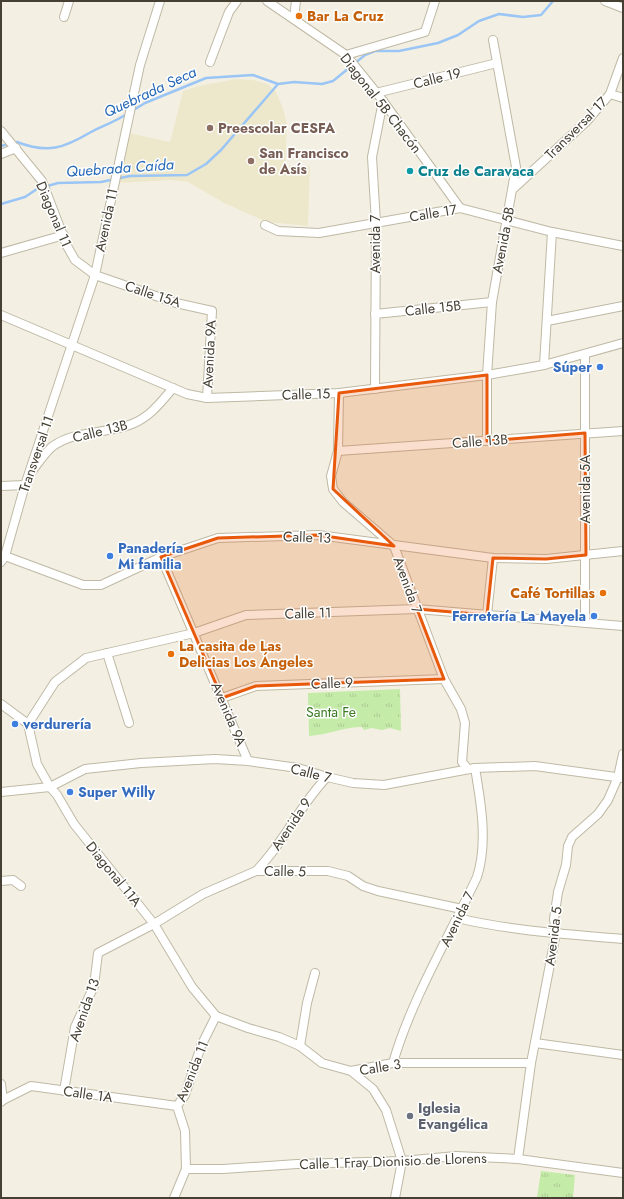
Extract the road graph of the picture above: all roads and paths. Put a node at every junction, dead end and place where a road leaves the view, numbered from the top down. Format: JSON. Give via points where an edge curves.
{"nodes":[{"id":1,"x":69,"y":1,"type":"edge"},
{"id":2,"x":160,"y":1,"type":"edge"},
{"id":3,"x":237,"y":1,"type":"edge"},
{"id":4,"x":267,"y":1,"type":"edge"},
{"id":5,"x":296,"y":1,"type":"edge"},
{"id":6,"x":435,"y":1,"type":"edge"},
{"id":7,"x":610,"y":2,"type":"edge"},
{"id":8,"x":623,"y":8,"type":"edge"},
{"id":9,"x":64,"y":17,"type":"dead end"},
{"id":10,"x":294,"y":18,"type":"junction"},
{"id":11,"x":494,"y":40,"type":"dead end"},
{"id":12,"x":346,"y":55,"type":"junction"},
{"id":13,"x":623,"y":58,"type":"edge"},
{"id":14,"x":210,"y":62,"type":"dead end"},
{"id":15,"x":497,"y":63,"type":"junction"},
{"id":16,"x":376,"y":93,"type":"junction"},
{"id":17,"x":610,"y":94,"type":"junction"},
{"id":18,"x":623,"y":98,"type":"edge"},
{"id":19,"x":383,"y":101,"type":"junction"},
{"id":20,"x":1,"y":131,"type":"edge"},
{"id":21,"x":16,"y":148,"type":"junction"},
{"id":22,"x":1,"y":154,"type":"edge"},
{"id":23,"x":514,"y":188,"type":"junction"},
{"id":24,"x":460,"y":208,"type":"junction"},
{"id":25,"x":505,"y":220,"type":"junction"},
{"id":26,"x":376,"y":223,"type":"junction"},
{"id":27,"x":265,"y":225,"type":"dead end"},
{"id":28,"x":552,"y":232,"type":"junction"},
{"id":29,"x":64,"y":235,"type":"junction"},
{"id":30,"x":623,"y":246,"type":"edge"},
{"id":31,"x":1,"y":253,"type":"edge"},
{"id":32,"x":95,"y":274,"type":"junction"},
{"id":33,"x":492,"y":302,"type":"junction"},
{"id":34,"x":623,"y":306,"type":"edge"},
{"id":35,"x":212,"y":310,"type":"joint"},
{"id":36,"x":374,"y":314,"type":"junction"},
{"id":37,"x":1,"y":315,"type":"edge"},
{"id":38,"x":546,"y":321,"type":"junction"},
{"id":39,"x":623,"y":343,"type":"edge"},
{"id":40,"x":73,"y":346,"type":"junction"},
{"id":41,"x":585,"y":355,"type":"junction"},
{"id":42,"x":544,"y":365,"type":"junction"},
{"id":43,"x":487,"y":375,"type":"junction"},
{"id":44,"x":173,"y":388,"type":"junction"},
{"id":45,"x":374,"y":389,"type":"junction"},
{"id":46,"x":339,"y":393,"type":"junction"},
{"id":47,"x":207,"y":398,"type":"junction"},
{"id":48,"x":623,"y":431,"type":"edge"},
{"id":49,"x":585,"y":433,"type":"junction"},
{"id":50,"x":487,"y":441,"type":"junction"},
{"id":51,"x":338,"y":451,"type":"junction"},
{"id":52,"x":28,"y":475,"type":"junction"},
{"id":53,"x":24,"y":485,"type":"junction"},
{"id":54,"x":1,"y":486,"type":"edge"},
{"id":55,"x":394,"y":546,"type":"junction"},
{"id":56,"x":623,"y":551,"type":"edge"},
{"id":57,"x":586,"y":555,"type":"junction"},
{"id":58,"x":161,"y":558,"type":"junction"},
{"id":59,"x":494,"y":558,"type":"junction"},
{"id":60,"x":3,"y":559,"type":"edge"},
{"id":61,"x":417,"y":609,"type":"junction"},
{"id":62,"x":487,"y":615,"type":"junction"},
{"id":63,"x":585,"y":623,"type":"junction"},
{"id":64,"x":623,"y":626,"type":"edge"},
{"id":65,"x":194,"y":633,"type":"junction"},
{"id":66,"x":107,"y":653,"type":"junction"},
{"id":67,"x":444,"y":679,"type":"junction"},
{"id":68,"x":222,"y":698,"type":"junction"},
{"id":69,"x":1,"y":704,"type":"edge"},
{"id":70,"x":129,"y":723,"type":"dead end"},
{"id":71,"x":28,"y":724,"type":"junction"},
{"id":72,"x":623,"y":754,"type":"edge"},
{"id":73,"x":248,"y":761,"type":"junction"},
{"id":74,"x":472,"y":768,"type":"junction"},
{"id":75,"x":327,"y":777,"type":"junction"},
{"id":76,"x":620,"y":778,"type":"edge"},
{"id":77,"x":50,"y":787,"type":"junction"},
{"id":78,"x":1,"y":792,"type":"edge"},
{"id":79,"x":256,"y":871,"type":"junction"},
{"id":80,"x":1,"y":881,"type":"edge"},
{"id":81,"x":21,"y":886,"type":"dead end"},
{"id":82,"x":462,"y":909,"type":"junction"},
{"id":83,"x":457,"y":918,"type":"junction"},
{"id":84,"x":154,"y":924,"type":"junction"},
{"id":85,"x":556,"y":933,"type":"junction"},
{"id":86,"x":623,"y":939,"type":"edge"},
{"id":87,"x":98,"y":953,"type":"joint"},
{"id":88,"x":315,"y":973,"type":"dead end"},
{"id":89,"x":216,"y":1016,"type":"junction"},
{"id":90,"x":535,"y":1043,"type":"junction"},
{"id":91,"x":300,"y":1046,"type":"junction"},
{"id":92,"x":623,"y":1055,"type":"edge"},
{"id":93,"x":531,"y":1062,"type":"junction"},
{"id":94,"x":393,"y":1063,"type":"junction"},
{"id":95,"x":351,"y":1072,"type":"junction"},
{"id":96,"x":1,"y":1084,"type":"edge"},
{"id":97,"x":64,"y":1091,"type":"junction"},
{"id":98,"x":2,"y":1101,"type":"edge"},
{"id":99,"x":177,"y":1106,"type":"junction"},
{"id":100,"x":518,"y":1159,"type":"junction"},
{"id":101,"x":402,"y":1161,"type":"junction"},
{"id":102,"x":186,"y":1169,"type":"junction"},
{"id":103,"x":623,"y":1173,"type":"edge"},
{"id":104,"x":174,"y":1198,"type":"edge"},
{"id":105,"x":395,"y":1198,"type":"edge"}],
"edges":[{"from":1,"to":9,"type":"street"},
{"from":2,"to":32,"type":"street","name":"Avenida 11","via":[[140,65]]},
{"from":3,"to":14,"type":"street","via":[[229,12]]},
{"from":4,"to":10,"type":"street","name":"Diagonal 5B Chacón"},
{"from":5,"to":10,"type":"street"},
{"from":6,"to":12,"type":"street","via":[[425,32]]},
{"from":7,"to":8,"type":"street"},
{"from":10,"to":12,"type":"street","name":"Diagonal 5B Chacón"},
{"from":11,"to":15,"type":"street","name":"Avenida 5B"},
{"from":12,"to":16,"type":"street","name":"Diagonal 5B Chacón"},
{"from":13,"to":17,"type":"street","name":"Transversal 17"},
{"from":15,"to":16,"type":"street","name":"Calle 19"},
{"from":15,"to":23,"type":"street","name":"Avenida 5B","via":[[516,167]]},
{"from":16,"to":19,"type":"street","name":"Diagonal 5B Chacón"},
{"from":17,"to":18,"type":"street"},
{"from":17,"to":23,"type":"street","name":"Transversal 17","via":[[587,121]]},
{"from":19,"to":24,"type":"street","name":"Diagonal 5B Chacón"},
{"from":19,"to":26,"type":"street","name":"Avenida 7","via":[[372,157]]},
{"from":20,"to":21,"type":"street","name":"Diagonal 11"},
{"from":21,"to":22,"type":"street"},
{"from":21,"to":29,"type":"street","name":"Diagonal 11","via":[[42,181]]},
{"from":23,"to":25,"type":"street","name":"Avenida 5B"},
{"from":24,"to":25,"type":"street","name":"Calle 17"},
{"from":24,"to":26,"type":"street","name":"Calle 17"},
{"from":25,"to":28,"type":"street","name":"Calle 17"},
{"from":25,"to":33,"type":"street","name":"Avenida 5B"},
{"from":26,"to":27,"type":"street","name":"Calle 17","via":[[319,233],[278,231]]},
{"from":26,"to":36,"type":"street","name":"Avenida 7"},
{"from":28,"to":30,"type":"street","name":"Calle 17"},
{"from":28,"to":38,"type":"street"},
{"from":29,"to":31,"type":"street"},
{"from":29,"to":32,"type":"street","name":"Diagonal 11","via":[[75,260]]},
{"from":32,"to":35,"type":"street","name":"Calle 15A","via":[[176,303]]},
{"from":32,"to":40,"type":"street","name":"Avenida 11"},
{"from":33,"to":36,"type":"street","name":"Calle 15B"},
{"from":33,"to":43,"type":"street","name":"Avenida 5B"},
{"from":34,"to":38,"type":"street"},
{"from":35,"to":47,"type":"street","name":"Avenida 9A"},
{"from":36,"to":45,"type":"street","name":"Avenida 7"},
{"from":37,"to":40,"type":"street","name":"Calle 15"},
{"from":38,"to":42,"type":"street"},
{"from":39,"to":41,"type":"street","name":"Calle 15"},
{"from":40,"to":44,"type":"street","name":"Calle 15"},
{"from":40,"to":52,"type":"street","name":"Transversal 11"},
{"from":41,"to":42,"type":"street","name":"Calle 15"},
{"from":41,"to":49,"type":"street","name":"Avenida 5A"},
{"from":42,"to":43,"type":"street","name":"Calle 15"},
{"from":43,"to":45,"type":"street","name":"Calle 15"},
{"from":43,"to":50,"type":"street","name":"Avenida 5B"},
{"from":44,"to":47,"type":"street","name":"Calle 15"},
{"from":44,"to":52,"type":"street","name":"Calle 13B","via":[[152,412],[132,424],[77,436],[51,447]]},
{"from":45,"to":46,"type":"street","name":"Calle 15"},
{"from":46,"to":47,"type":"street","name":"Calle 15"},
{"from":46,"to":51,"type":"street","name":"Avenida 7"},
{"from":48,"to":49,"type":"street","name":"Calle 13B"},
{"from":49,"to":50,"type":"street","name":"Calle 13B"},
{"from":49,"to":57,"type":"street","name":"Avenida 5A"},
{"from":50,"to":51,"type":"street","name":"Calle 13B"},
{"from":51,"to":55,"type":"street","name":"Avenida 7","via":[[331,476],[333,490],[343,502]]},
{"from":52,"to":53,"type":"street","name":"Transversal 11"},
{"from":53,"to":54,"type":"street"},
{"from":53,"to":60,"type":"street","name":"Transversal 11"},
{"from":55,"to":58,"type":"street","name":"Calle 13","via":[[318,535],[218,538]]},
{"from":55,"to":59,"type":"street","name":"Calle 13"},
{"from":55,"to":61,"type":"street","name":"Avenida 7"},
{"from":56,"to":57,"type":"street","name":"Calle 13"},
{"from":57,"to":59,"type":"street","name":"Calle 13","via":[[546,559]]},
{"from":57,"to":63,"type":"street","name":"Avenida 5A"},
{"from":58,"to":60,"type":"street","name":"Calle 13","via":[[101,586],[83,585]]},
{"from":58,"to":65,"type":"street","name":"Avenida 9A"},
{"from":59,"to":62,"type":"street"},
{"from":61,"to":62,"type":"street","name":"Calle 11"},
{"from":61,"to":65,"type":"street","name":"Calle 11","via":[[246,615]]},
{"from":61,"to":67,"type":"street","name":"Avenida 7"},
{"from":62,"to":63,"type":"street","name":"Calle 11"},
{"from":63,"to":64,"type":"street","name":"Calle 11"},
{"from":65,"to":66,"type":"street","name":"Calle 11"},
{"from":65,"to":68,"type":"street","name":"Avenida 9A"},
{"from":66,"to":70,"type":"street"},
{"from":66,"to":71,"type":"street","name":"Calle 11","via":[[86,658],[55,682]]},
{"from":67,"to":68,"type":"street","name":"Calle 9","via":[[256,686]]},
{"from":67,"to":74,"type":"street","name":"Avenida 7","via":[[461,709],[465,722],[462,762]]},
{"from":68,"to":73,"type":"street","name":"Avenida 9A"},
{"from":69,"to":71,"type":"street"},
{"from":71,"to":77,"type":"street","name":"Diagonal 11A","via":[[37,764]]},
{"from":72,"to":76,"type":"street","name":"Avenida 5"},
{"from":73,"to":75,"type":"street","name":"Calle 7","via":[[298,768]]},
{"from":73,"to":77,"type":"street","name":"Calle 7","via":[[214,759],[85,769]]},
{"from":74,"to":75,"type":"street","name":"Calle 7","via":[[384,785],[353,783]]},
{"from":74,"to":76,"type":"street","name":"Calle 7","via":[[535,766]]},
{"from":74,"to":82,"type":"street","name":"Avenida 7","via":[[482,807],[482,863]]},
{"from":75,"to":79,"type":"street","name":"Avenida 9","via":[[312,792]]},
{"from":76,"to":85,"type":"street","name":"Avenida 5","via":[[608,800],[572,837],[568,846],[554,919]]},
{"from":77,"to":78,"type":"street","name":"Calle 7"},
{"from":77,"to":84,"type":"street","name":"Diagonal 11A","via":[[74,824]]},
{"from":79,"to":82,"type":"street","name":"Calle 5","via":[[328,871],[348,876],[363,886],[378,891]]},
{"from":79,"to":84,"type":"street","name":"Calle 5","via":[[203,894]]},
{"from":80,"to":81,"type":"street","via":[[14,880]]},
{"from":82,"to":83,"type":"street","name":"Avenida 7"},
{"from":83,"to":85,"type":"street","via":[[493,926]]},
{"from":83,"to":94,"type":"street","name":"Avenida 7","via":[[421,992]]},
{"from":84,"to":87,"type":"street","name":"Calle 5"},
{"from":84,"to":89,"type":"street","name":"Diagonal 11A","via":[[192,987]]},
{"from":85,"to":86,"type":"street"},
{"from":85,"to":90,"type":"street","name":"Avenida 5"},
{"from":87,"to":97,"type":"street","name":"Avenida 13","via":[[94,986],[75,1027]]},
{"from":88,"to":91,"type":"street"},
{"from":89,"to":91,"type":"street","name":"Calle 3"},
{"from":89,"to":99,"type":"street","name":"Avenida 11","via":[[201,1046],[185,1095]]},
{"from":90,"to":92,"type":"street"},
{"from":90,"to":93,"type":"street","name":"Avenida 5"},
{"from":91,"to":95,"type":"street","name":"Calle 3","via":[[322,1063]]},
{"from":93,"to":94,"type":"street","name":"Calle 3"},
{"from":93,"to":100,"type":"street","name":"Avenida 5"},
{"from":94,"to":95,"type":"street","name":"Calle 3"},
{"from":95,"to":101,"type":"street","via":[[373,1089],[386,1110]]},
{"from":96,"to":98,"type":"street"},
{"from":97,"to":98,"type":"street","name":"Calle 1A","via":[[31,1086]]},
{"from":97,"to":99,"type":"street","name":"Calle 1A"},
{"from":99,"to":102,"type":"street","name":"Avenida 11","via":[[185,1131]]},
{"from":100,"to":101,"type":"street","name":"Calle 1 Fray Dionisio de Llorens","via":[[456,1156]]},
{"from":100,"to":103,"type":"street","name":"Calle 1 Fray Dionisio de Llorens"},
{"from":101,"to":102,"type":"street","name":"Calle 1 Fray Dionisio de Llorens"},
{"from":101,"to":105,"type":"street"},
{"from":102,"to":104,"type":"street","name":"Avenida 11"}]}
